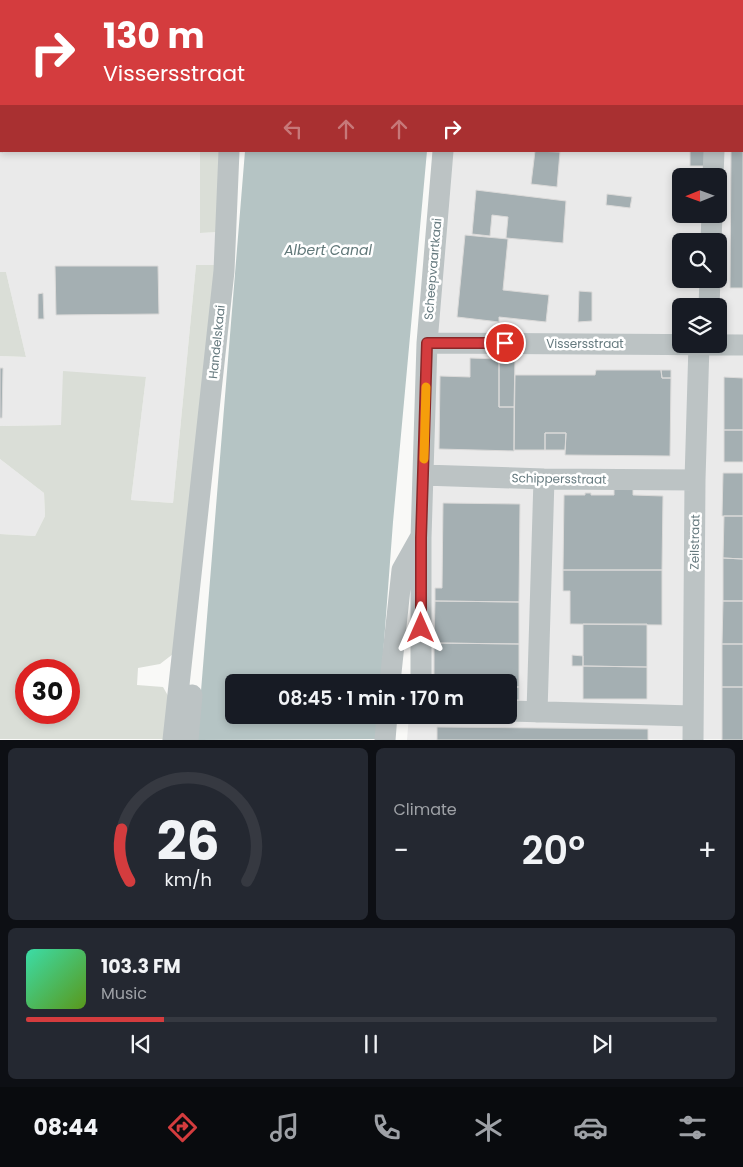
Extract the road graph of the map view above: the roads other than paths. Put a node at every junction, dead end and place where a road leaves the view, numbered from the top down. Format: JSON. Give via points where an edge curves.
{"nodes":[{"id":1,"x":229,"y":152,"type":"edge"},
{"id":2,"x":443,"y":152,"type":"edge"},
{"id":3,"x":714,"y":152,"type":"edge"},
{"id":4,"x":713,"y":168,"type":"edge"},
{"id":5,"x":427,"y":343,"type":"junction"},
{"id":6,"x":672,"y":344,"type":"edge"},
{"id":7,"x":727,"y":345,"type":"edge"},
{"id":8,"x":743,"y":345,"type":"edge"},
{"id":9,"x":700,"y":353,"type":"edge"},
{"id":10,"x":423,"y":475,"type":"junction"},
{"id":11,"x":544,"y":479,"type":"junction"},
{"id":12,"x":695,"y":480,"type":"junction"},
{"id":13,"x":196,"y":532,"type":"junction"},
{"id":14,"x":421,"y":538,"type":"junction"},
{"id":15,"x":391,"y":674,"type":"edge"},
{"id":16,"x":421,"y":674,"type":"edge"},
{"id":17,"x":517,"y":711,"type":"edge"},
{"id":18,"x":537,"y":712,"type":"junction"},
{"id":19,"x":693,"y":716,"type":"junction"},
{"id":20,"x":386,"y":724,"type":"edge"},
{"id":21,"x":173,"y":740,"type":"edge"},
{"id":22,"x":188,"y":740,"type":"edge"},
{"id":23,"x":385,"y":740,"type":"edge"},
{"id":24,"x":693,"y":740,"type":"edge"}],
"edges":[{"from":1,"to":13,"type":"street","name":"Handelskaai","via":[[224,271]]},
{"from":2,"to":5,"type":"street","name":"Scheepvaartkaai"},
{"from":3,"to":4,"type":"street"},
{"from":5,"to":6,"type":"street","name":"Vissersstraat"},
{"from":5,"to":10,"type":"street","name":"Scheepvaartkaai"},
{"from":7,"to":8,"type":"street","name":"Vissersstraat"},
{"from":9,"to":12,"type":"street","name":"Zeilstraat"},
{"from":10,"to":11,"type":"street","name":"Schippersstraat"},
{"from":10,"to":14,"type":"street","name":"Scheepvaartkaai"},
{"from":11,"to":12,"type":"street","name":"Schippersstraat"},
{"from":11,"to":18,"type":"street"},
{"from":12,"to":19,"type":"street","name":"Zeilstraat"},
{"from":13,"to":21,"type":"street","name":"Handelskaai"},
{"from":13,"to":22,"type":"street","name":"Handelskaai","via":[[203,556]]},
{"from":14,"to":15,"type":"street","name":"Scheepvaartkaai","via":[[402,570]]},
{"from":14,"to":16,"type":"street","name":"Scheepvaartkaai"},
{"from":17,"to":18,"type":"street"},
{"from":18,"to":19,"type":"street"},
{"from":19,"to":24,"type":"street","name":"Zeilstraat"},
{"from":20,"to":23,"type":"street"}]}
